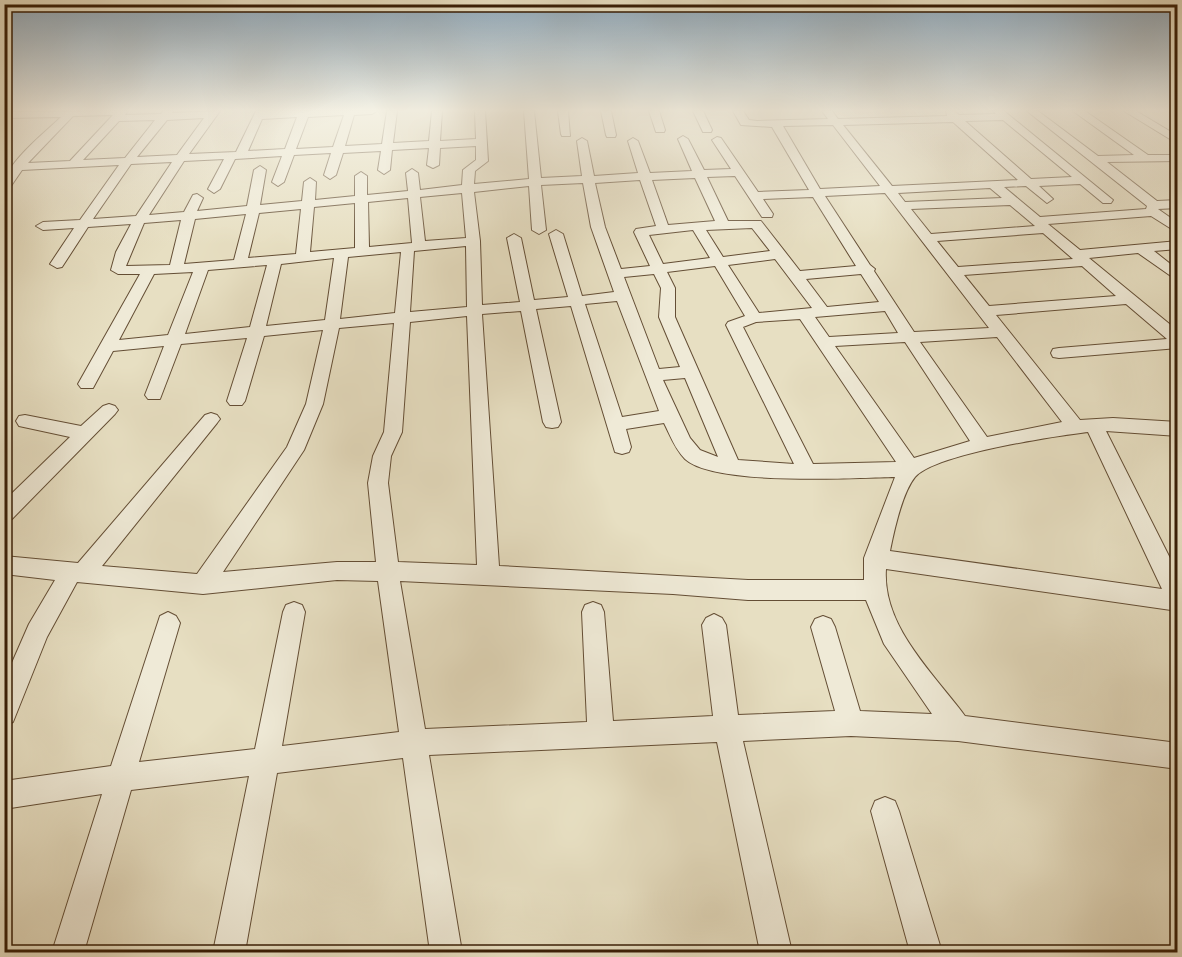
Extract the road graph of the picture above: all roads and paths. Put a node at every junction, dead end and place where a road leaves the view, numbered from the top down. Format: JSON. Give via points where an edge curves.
{"nodes":[{"id":1,"x":28,"y":156,"type":"edge"},
{"id":2,"x":81,"y":156,"type":"edge"},
{"id":3,"x":133,"y":156,"type":"edge"},
{"id":4,"x":182,"y":156,"type":"edge"},
{"id":5,"x":235,"y":156,"type":"junction"},
{"id":6,"x":241,"y":156,"type":"edge"},
{"id":7,"x":289,"y":156,"type":"edge"},
{"id":8,"x":336,"y":156,"type":"edge"},
{"id":9,"x":386,"y":156,"type":"edge"},
{"id":10,"x":433,"y":156,"type":"edge"},
{"id":11,"x":482,"y":156,"type":"edge"},
{"id":12,"x":532,"y":156,"type":"edge"},
{"id":13,"x":585,"y":156,"type":"edge"},
{"id":14,"x":638,"y":156,"type":"edge"},
{"id":15,"x":691,"y":156,"type":"edge"},
{"id":16,"x":728,"y":156,"type":"edge"},
{"id":17,"x":800,"y":156,"type":"edge"},
{"id":18,"x":861,"y":156,"type":"edge"},
{"id":19,"x":998,"y":156,"type":"edge"},
{"id":20,"x":1052,"y":156,"type":"edge"},
{"id":21,"x":1092,"y":156,"type":"edge"},
{"id":22,"x":1142,"y":156,"type":"edge"},
{"id":23,"x":1145,"y":158,"type":"junction"},
{"id":24,"x":1178,"y":158,"type":"edge"},
{"id":25,"x":180,"y":159,"type":"junction"},
{"id":26,"x":1096,"y":159,"type":"junction"},
{"id":27,"x":128,"y":162,"type":"junction"},
{"id":28,"x":73,"y":164,"type":"junction"},
{"id":29,"x":433,"y":165,"type":"dead end"},
{"id":30,"x":19,"y":167,"type":"junction"},
{"id":31,"x":260,"y":170,"type":"dead end"},
{"id":32,"x":384,"y":170,"type":"dead end"},
{"id":33,"x":412,"y":172,"type":"dead end"},
{"id":34,"x":739,"y":172,"type":"junction"},
{"id":35,"x":699,"y":174,"type":"junction"},
{"id":36,"x":330,"y":176,"type":"dead end"},
{"id":37,"x":361,"y":176,"type":"dead end"},
{"id":38,"x":645,"y":177,"type":"junction"},
{"id":39,"x":589,"y":179,"type":"junction"},
{"id":40,"x":1082,"y":180,"type":"junction"},
{"id":41,"x":278,"y":182,"type":"dead end"},
{"id":42,"x":310,"y":182,"type":"dead end"},
{"id":43,"x":534,"y":182,"type":"junction"},
{"id":44,"x":7,"y":183,"type":"dead end"},
{"id":45,"x":1029,"y":183,"type":"junction"},
{"id":46,"x":994,"y":184,"type":"junction"},
{"id":47,"x":466,"y":188,"type":"junction"},
{"id":48,"x":214,"y":189,"type":"dead end"},
{"id":49,"x":887,"y":189,"type":"junction"},
{"id":50,"x":817,"y":193,"type":"junction"},
{"id":51,"x":414,"y":194,"type":"junction"},
{"id":52,"x":755,"y":196,"type":"junction"},
{"id":53,"x":197,"y":198,"type":"dead end"},
{"id":54,"x":1047,"y":199,"type":"dead end"},
{"id":55,"x":362,"y":200,"type":"junction"},
{"id":56,"x":1107,"y":200,"type":"dead end"},
{"id":57,"x":1013,"y":201,"type":"junction"},
{"id":58,"x":1178,"y":204,"type":"edge"},
{"id":59,"x":308,"y":205,"type":"junction"},
{"id":60,"x":901,"y":206,"type":"junction"},
{"id":61,"x":1154,"y":208,"type":"junction"},
{"id":62,"x":253,"y":210,"type":"junction"},
{"id":63,"x":767,"y":214,"type":"dead end"},
{"id":64,"x":189,"y":216,"type":"junction"},
{"id":65,"x":141,"y":220,"type":"junction"},
{"id":66,"x":82,"y":224,"type":"junction"},
{"id":67,"x":723,"y":224,"type":"junction"},
{"id":68,"x":1040,"y":225,"type":"junction"},
{"id":69,"x":43,"y":226,"type":"dead end"},
{"id":70,"x":697,"y":226,"type":"junction"},
{"id":71,"x":663,"y":229,"type":"junction"},
{"id":72,"x":539,"y":230,"type":"dead end"},
{"id":73,"x":1178,"y":230,"type":"edge"},
{"id":74,"x":556,"y":234,"type":"dead end"},
{"id":75,"x":514,"y":238,"type":"dead end"},
{"id":76,"x":926,"y":238,"type":"junction"},
{"id":77,"x":473,"y":241,"type":"junction"},
{"id":78,"x":1178,"y":245,"type":"edge"},
{"id":79,"x":413,"y":246,"type":"junction"},
{"id":80,"x":1142,"y":249,"type":"junction"},
{"id":81,"x":362,"y":251,"type":"junction"},
{"id":82,"x":342,"y":253,"type":"junction"},
{"id":83,"x":780,"y":254,"type":"junction"},
{"id":84,"x":303,"y":256,"type":"junction"},
{"id":85,"x":1079,"y":258,"type":"junction"},
{"id":86,"x":275,"y":260,"type":"junction"},
{"id":87,"x":717,"y":260,"type":"junction"},
{"id":88,"x":240,"y":263,"type":"junction"},
{"id":89,"x":57,"y":264,"type":"dead end"},
{"id":90,"x":202,"y":267,"type":"junction"},
{"id":91,"x":658,"y":268,"type":"junction"},
{"id":92,"x":176,"y":269,"type":"junction"},
{"id":93,"x":867,"y":269,"type":"junction"},
{"id":94,"x":149,"y":270,"type":"junction"},
{"id":95,"x":954,"y":272,"type":"junction"},
{"id":96,"x":616,"y":274,"type":"junction"},
{"id":97,"x":796,"y":276,"type":"junction"},
{"id":98,"x":1178,"y":277,"type":"edge"},
{"id":99,"x":624,"y":296,"type":"junction"},
{"id":100,"x":1128,"y":298,"type":"junction"},
{"id":101,"x":576,"y":300,"type":"junction"},
{"id":102,"x":526,"y":305,"type":"junction"},
{"id":103,"x":890,"y":306,"type":"junction"},
{"id":104,"x":473,"y":310,"type":"junction"},
{"id":105,"x":985,"y":311,"type":"junction"},
{"id":106,"x":823,"y":312,"type":"junction"},
{"id":107,"x":805,"y":314,"type":"junction"},
{"id":108,"x":403,"y":317,"type":"junction"},
{"id":109,"x":754,"y":318,"type":"junction"},
{"id":110,"x":331,"y":324,"type":"junction"},
{"id":111,"x":1178,"y":325,"type":"edge"},
{"id":112,"x":1161,"y":327,"type":"junction"},
{"id":113,"x":257,"y":332,"type":"junction"},
{"id":114,"x":1002,"y":332,"type":"junction"},
{"id":115,"x":909,"y":337,"type":"junction"},
{"id":116,"x":177,"y":339,"type":"junction"},
{"id":117,"x":1178,"y":341,"type":"edge"},
{"id":118,"x":825,"y":342,"type":"junction"},
{"id":119,"x":109,"y":346,"type":"junction"},
{"id":120,"x":1059,"y":353,"type":"dead end"},
{"id":121,"x":689,"y":372,"type":"junction"},
{"id":122,"x":653,"y":375,"type":"junction"},
{"id":123,"x":87,"y":384,"type":"dead end"},
{"id":124,"x":154,"y":395,"type":"dead end"},
{"id":125,"x":236,"y":401,"type":"dead end"},
{"id":126,"x":110,"y":410,"type":"dead end"},
{"id":127,"x":669,"y":416,"type":"junction"},
{"id":128,"x":211,"y":420,"type":"dead end"},
{"id":129,"x":25,"y":421,"type":"dead end"},
{"id":130,"x":552,"y":422,"type":"dead end"},
{"id":131,"x":615,"y":424,"type":"junction"},
{"id":132,"x":1085,"y":426,"type":"junction"},
{"id":133,"x":1178,"y":429,"type":"edge"},
{"id":134,"x":86,"y":434,"type":"junction"},
{"id":135,"x":983,"y":445,"type":"junction"},
{"id":136,"x":622,"y":447,"type":"dead end"},
{"id":137,"x":731,"y":466,"type":"junction"},
{"id":138,"x":911,"y":469,"type":"junction"},
{"id":139,"x":807,"y":471,"type":"junction"},
{"id":140,"x":4,"y":514,"type":"edge"},
{"id":141,"x":875,"y":558,"type":"junction"},
{"id":142,"x":4,"y":565,"type":"edge"},
{"id":143,"x":77,"y":573,"type":"junction"},
{"id":144,"x":388,"y":573,"type":"junction"},
{"id":145,"x":489,"y":575,"type":"junction"},
{"id":146,"x":202,"y":584,"type":"junction"},
{"id":147,"x":875,"y":590,"type":"junction"},
{"id":148,"x":1178,"y":600,"type":"edge"},
{"id":149,"x":294,"y":612,"type":"dead end"},
{"id":150,"x":593,"y":612,"type":"dead end"},
{"id":151,"x":168,"y":623,"type":"dead end"},
{"id":152,"x":714,"y":625,"type":"dead end"},
{"id":153,"x":823,"y":627,"type":"dead end"},
{"id":154,"x":4,"y":713,"type":"edge"},
{"id":155,"x":851,"y":723,"type":"junction"},
{"id":156,"x":727,"y":727,"type":"junction"},
{"id":157,"x":958,"y":729,"type":"junction"},
{"id":158,"x":601,"y":733,"type":"junction"},
{"id":159,"x":415,"y":743,"type":"junction"},
{"id":160,"x":1178,"y":756,"type":"edge"},
{"id":161,"x":264,"y":761,"type":"junction"},
{"id":162,"x":121,"y":778,"type":"junction"},
{"id":163,"x":4,"y":795,"type":"edge"},
{"id":164,"x":885,"y":811,"type":"dead end"},
{"id":165,"x":68,"y":952,"type":"edge"},
{"id":166,"x":229,"y":952,"type":"edge"},
{"id":167,"x":446,"y":952,"type":"edge"},
{"id":168,"x":776,"y":952,"type":"edge"},
{"id":169,"x":926,"y":952,"type":"edge"}],
"edges":[{"from":1,"to":30,"type":"street"},
{"from":2,"to":28,"type":"street"},
{"from":3,"to":27,"type":"street"},
{"from":4,"to":25,"type":"street"},
{"from":5,"to":6,"type":"street"},
{"from":5,"to":25,"type":"street"},
{"from":5,"to":48,"type":"street"},
{"from":7,"to":41,"type":"street"},
{"from":8,"to":36,"type":"street"},
{"from":9,"to":32,"type":"street"},
{"from":10,"to":29,"type":"street"},
{"from":11,"to":47,"type":"street","via":[[482,161],[469,170]]},
{"from":12,"to":43,"type":"street"},
{"from":13,"to":39,"type":"street"},
{"from":14,"to":38,"type":"street"},
{"from":15,"to":35,"type":"street"},
{"from":16,"to":34,"type":"street"},
{"from":17,"to":50,"type":"street"},
{"from":18,"to":49,"type":"street"},
{"from":19,"to":45,"type":"street"},
{"from":20,"to":40,"type":"street"},
{"from":21,"to":26,"type":"street"},
{"from":22,"to":23,"type":"street"},
{"from":23,"to":24,"type":"street"},
{"from":23,"to":26,"type":"street"},
{"from":25,"to":27,"type":"street"},
{"from":25,"to":65,"type":"street"},
{"from":26,"to":61,"type":"street"},
{"from":27,"to":28,"type":"street"},
{"from":27,"to":66,"type":"street"},
{"from":28,"to":30,"type":"street"},
{"from":30,"to":44,"type":"street"},
{"from":31,"to":62,"type":"street"},
{"from":33,"to":51,"type":"street"},
{"from":34,"to":35,"type":"street"},
{"from":34,"to":52,"type":"street"},
{"from":35,"to":38,"type":"street"},
{"from":35,"to":67,"type":"street"},
{"from":37,"to":55,"type":"street"},
{"from":38,"to":39,"type":"street"},
{"from":38,"to":71,"type":"street"},
{"from":39,"to":43,"type":"street"},
{"from":39,"to":96,"type":"street","via":[[593,208]]},
{"from":40,"to":45,"type":"street"},
{"from":40,"to":56,"type":"street"},
{"from":42,"to":59,"type":"street"},
{"from":43,"to":47,"type":"street"},
{"from":43,"to":72,"type":"street"},
{"from":45,"to":46,"type":"street"},
{"from":45,"to":54,"type":"street"},
{"from":46,"to":49,"type":"street"},
{"from":46,"to":57,"type":"street"},
{"from":47,"to":51,"type":"street"},
{"from":47,"to":77,"type":"street"},
{"from":49,"to":50,"type":"street"},
{"from":49,"to":60,"type":"street"},
{"from":50,"to":52,"type":"street"},
{"from":50,"to":93,"type":"street"},
{"from":51,"to":55,"type":"street"},
{"from":51,"to":79,"type":"street"},
{"from":52,"to":63,"type":"street"},
{"from":53,"to":64,"type":"street"},
{"from":55,"to":59,"type":"street"},
{"from":55,"to":81,"type":"street"},
{"from":57,"to":60,"type":"street"},
{"from":57,"to":68,"type":"street"},
{"from":58,"to":61,"type":"street"},
{"from":59,"to":62,"type":"street"},
{"from":59,"to":84,"type":"street"},
{"from":60,"to":76,"type":"street"},
{"from":61,"to":68,"type":"street"},
{"from":61,"to":73,"type":"street"},
{"from":62,"to":64,"type":"street"},
{"from":62,"to":88,"type":"street"},
{"from":64,"to":65,"type":"street"},
{"from":64,"to":92,"type":"street"},
{"from":65,"to":66,"type":"street"},
{"from":65,"to":94,"type":"street","via":[[118,270]]},
{"from":66,"to":69,"type":"street"},
{"from":66,"to":89,"type":"street"},
{"from":67,"to":70,"type":"street"},
{"from":67,"to":83,"type":"street","via":[[756,224]]},
{"from":68,"to":76,"type":"street"},
{"from":68,"to":85,"type":"street"},
{"from":70,"to":71,"type":"street"},
{"from":70,"to":87,"type":"street"},
{"from":71,"to":91,"type":"street","via":[[641,232]]},
{"from":74,"to":101,"type":"street"},
{"from":75,"to":102,"type":"street"},
{"from":76,"to":95,"type":"street"},
{"from":77,"to":79,"type":"street"},
{"from":77,"to":104,"type":"street"},
{"from":78,"to":80,"type":"street"},
{"from":79,"to":81,"type":"street"},
{"from":79,"to":108,"type":"street"},
{"from":80,"to":85,"type":"street"},
{"from":80,"to":98,"type":"street"},
{"from":81,"to":82,"type":"street"},
{"from":82,"to":84,"type":"street"},
{"from":82,"to":110,"type":"street"},
{"from":83,"to":87,"type":"street"},
{"from":83,"to":97,"type":"street"},
{"from":84,"to":86,"type":"street"},
{"from":85,"to":95,"type":"street"},
{"from":85,"to":100,"type":"street"},
{"from":86,"to":88,"type":"street"},
{"from":86,"to":113,"type":"street"},
{"from":87,"to":91,"type":"street"},
{"from":87,"to":109,"type":"street"},
{"from":88,"to":90,"type":"street"},
{"from":90,"to":92,"type":"street"},
{"from":90,"to":116,"type":"street"},
{"from":91,"to":96,"type":"street"},
{"from":91,"to":121,"type":"street","via":[[669,294],[666,313]]},
{"from":92,"to":94,"type":"street"},
{"from":93,"to":97,"type":"street"},
{"from":93,"to":103,"type":"street"},
{"from":94,"to":119,"type":"street"},
{"from":95,"to":105,"type":"street"},
{"from":96,"to":99,"type":"street"},
{"from":97,"to":106,"type":"street"},
{"from":99,"to":101,"type":"street"},
{"from":99,"to":122,"type":"street"},
{"from":100,"to":105,"type":"street"},
{"from":100,"to":112,"type":"street"},
{"from":101,"to":102,"type":"street"},
{"from":101,"to":131,"type":"street"},
{"from":102,"to":104,"type":"street"},
{"from":102,"to":130,"type":"street"},
{"from":103,"to":106,"type":"street"},
{"from":103,"to":115,"type":"street"},
{"from":104,"to":108,"type":"street"},
{"from":104,"to":145,"type":"street"},
{"from":105,"to":114,"type":"street"},
{"from":106,"to":107,"type":"street"},
{"from":107,"to":109,"type":"street"},
{"from":107,"to":118,"type":"street"},
{"from":108,"to":110,"type":"street"},
{"from":108,"to":144,"type":"street","via":[[393,432],[382,456],[378,483]]},
{"from":109,"to":139,"type":"street","via":[[737,322],[735,329]]},
{"from":110,"to":113,"type":"street"},
{"from":110,"to":146,"type":"street","via":[[307,429]]},
{"from":111,"to":112,"type":"street"},
{"from":112,"to":117,"type":"street"},
{"from":113,"to":116,"type":"street"},
{"from":113,"to":125,"type":"street"},
{"from":114,"to":115,"type":"street"},
{"from":114,"to":132,"type":"street"},
{"from":115,"to":118,"type":"street"},
{"from":115,"to":135,"type":"street"},
{"from":116,"to":119,"type":"street"},
{"from":116,"to":124,"type":"street"},
{"from":117,"to":120,"type":"street"},
{"from":118,"to":138,"type":"street"},
{"from":119,"to":123,"type":"street"},
{"from":121,"to":122,"type":"street"},
{"from":121,"to":137,"type":"street"},
{"from":122,"to":127,"type":"street"},
{"from":126,"to":134,"type":"street"},
{"from":127,"to":131,"type":"street"},
{"from":127,"to":137,"type":"street","via":[[693,455]]},
{"from":128,"to":143,"type":"street"},
{"from":129,"to":134,"type":"street"},
{"from":131,"to":136,"type":"street"},
{"from":132,"to":133,"type":"street"},
{"from":132,"to":135,"type":"street"},
{"from":132,"to":148,"type":"street"},
{"from":134,"to":140,"type":"street"},
{"from":135,"to":138,"type":"street","via":[[933,458]]},
{"from":137,"to":139,"type":"street"},
{"from":138,"to":139,"type":"street"},
{"from":138,"to":141,"type":"street","via":[[894,501]]},
{"from":141,"to":147,"type":"street"},
{"from":141,"to":148,"type":"street"},
{"from":142,"to":143,"type":"street"},
{"from":143,"to":146,"type":"street"},
{"from":143,"to":154,"type":"street","via":[[37,633]]},
{"from":144,"to":145,"type":"street"},
{"from":144,"to":146,"type":"street","via":[[337,571]]},
{"from":144,"to":159,"type":"street"},
{"from":145,"to":147,"type":"street","via":[[748,590]]},
{"from":147,"to":157,"type":"street","via":[[891,633]]},
{"from":149,"to":161,"type":"street"},
{"from":150,"to":158,"type":"street"},
{"from":151,"to":162,"type":"street"},
{"from":152,"to":156,"type":"street"},
{"from":153,"to":155,"type":"street"},
{"from":155,"to":156,"type":"street"},
{"from":155,"to":157,"type":"street"},
{"from":156,"to":158,"type":"street"},
{"from":156,"to":168,"type":"street"},
{"from":157,"to":160,"type":"street"},
{"from":158,"to":159,"type":"street"},
{"from":159,"to":161,"type":"street"},
{"from":159,"to":167,"type":"street"},
{"from":161,"to":162,"type":"street"},
{"from":161,"to":166,"type":"street"},
{"from":162,"to":163,"type":"street"},
{"from":162,"to":165,"type":"street"},
{"from":164,"to":169,"type":"street"}]}
